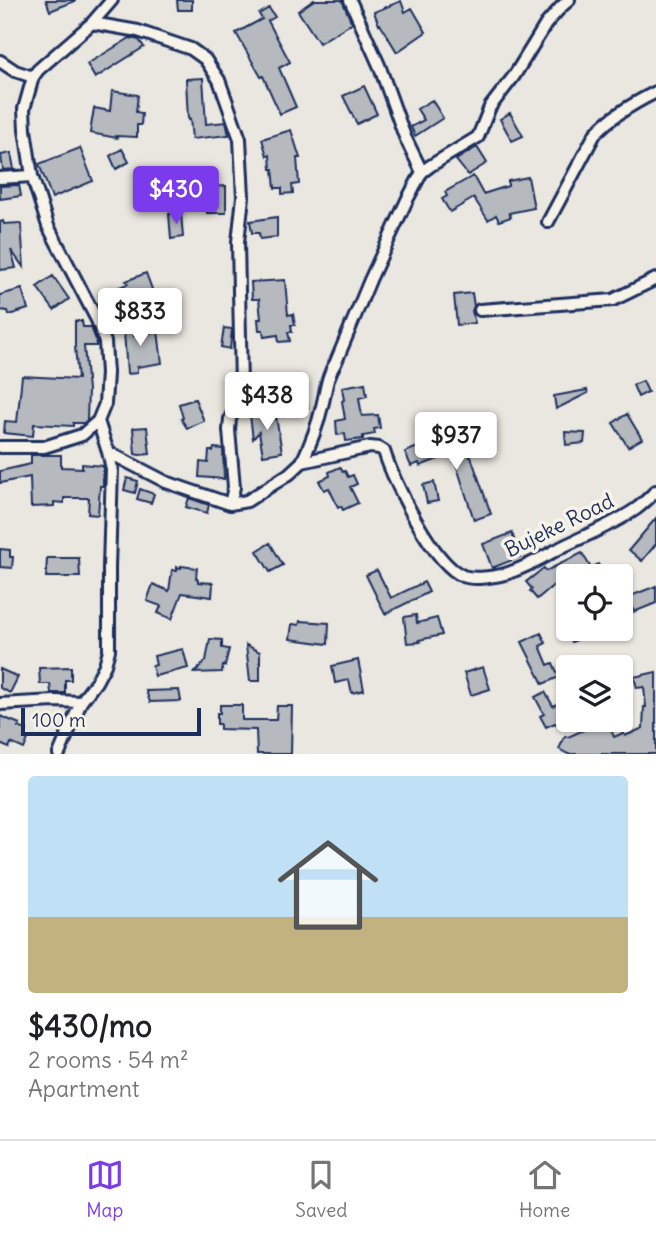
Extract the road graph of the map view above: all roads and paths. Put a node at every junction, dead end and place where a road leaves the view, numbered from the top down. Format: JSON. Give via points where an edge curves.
{"nodes":[{"id":1,"x":112,"y":0,"type":"edge"},
{"id":2,"x":350,"y":0,"type":"edge"},
{"id":3,"x":569,"y":0,"type":"edge"},
{"id":4,"x":92,"y":23,"type":"junction"},
{"id":5,"x":0,"y":61,"type":"edge"},
{"id":6,"x":33,"y":77,"type":"junction"},
{"id":7,"x":656,"y":92,"type":"edge"},
{"id":8,"x":422,"y":172,"type":"junction"},
{"id":9,"x":32,"y":176,"type":"junction"},
{"id":10,"x":0,"y":178,"type":"edge"},
{"id":11,"x":548,"y":222,"type":"dead end"},
{"id":12,"x":656,"y":279,"type":"edge"},
{"id":13,"x":480,"y":310,"type":"dead end"},
{"id":14,"x":98,"y":421,"type":"junction"},
{"id":15,"x":0,"y":447,"type":"edge"},
{"id":16,"x":108,"y":452,"type":"junction"},
{"id":17,"x":302,"y":462,"type":"junction"},
{"id":18,"x":656,"y":491,"type":"edge"},
{"id":19,"x":230,"y":504,"type":"junction"},
{"id":20,"x":81,"y":702,"type":"junction"},
{"id":21,"x":0,"y":704,"type":"edge"},
{"id":22,"x":62,"y":753,"type":"edge"}],
"edges":[{"from":1,"to":4,"type":"street"},
{"from":2,"to":8,"type":"street"},
{"from":3,"to":8,"type":"street","via":[[546,24],[490,107],[478,137]]},
{"from":4,"to":6,"type":"street"},
{"from":4,"to":19,"type":"street","via":[[159,37],[205,59],[219,80],[240,139],[241,385],[230,419]]},
{"from":5,"to":6,"type":"street"},
{"from":6,"to":9,"type":"street","via":[[24,108]]},
{"from":7,"to":11,"type":"street","via":[[595,134]]},
{"from":8,"to":17,"type":"street","via":[[329,372],[322,409]]},
{"from":9,"to":10,"type":"street"},
{"from":9,"to":14,"type":"street","via":[[48,226],[105,342],[105,404]]},
{"from":12,"to":13,"type":"street","via":[[613,300]]},
{"from":14,"to":15,"type":"street","via":[[82,435],[44,447]]},
{"from":14,"to":16,"type":"street"},
{"from":16,"to":19,"type":"street","via":[[166,482]]},
{"from":16,"to":20,"type":"street","via":[[112,469],[108,650],[105,665]]},
{"from":17,"to":18,"type":"street","name":"Bujeke Road","via":[[370,447],[384,450],[392,474],[435,552],[456,572],[475,578],[502,575],[537,560],[625,516]]},
{"from":17,"to":19,"type":"street","name":"Bujeke Road","via":[[247,501]]},
{"from":20,"to":21,"type":"street"},
{"from":20,"to":22,"type":"street"}]}
